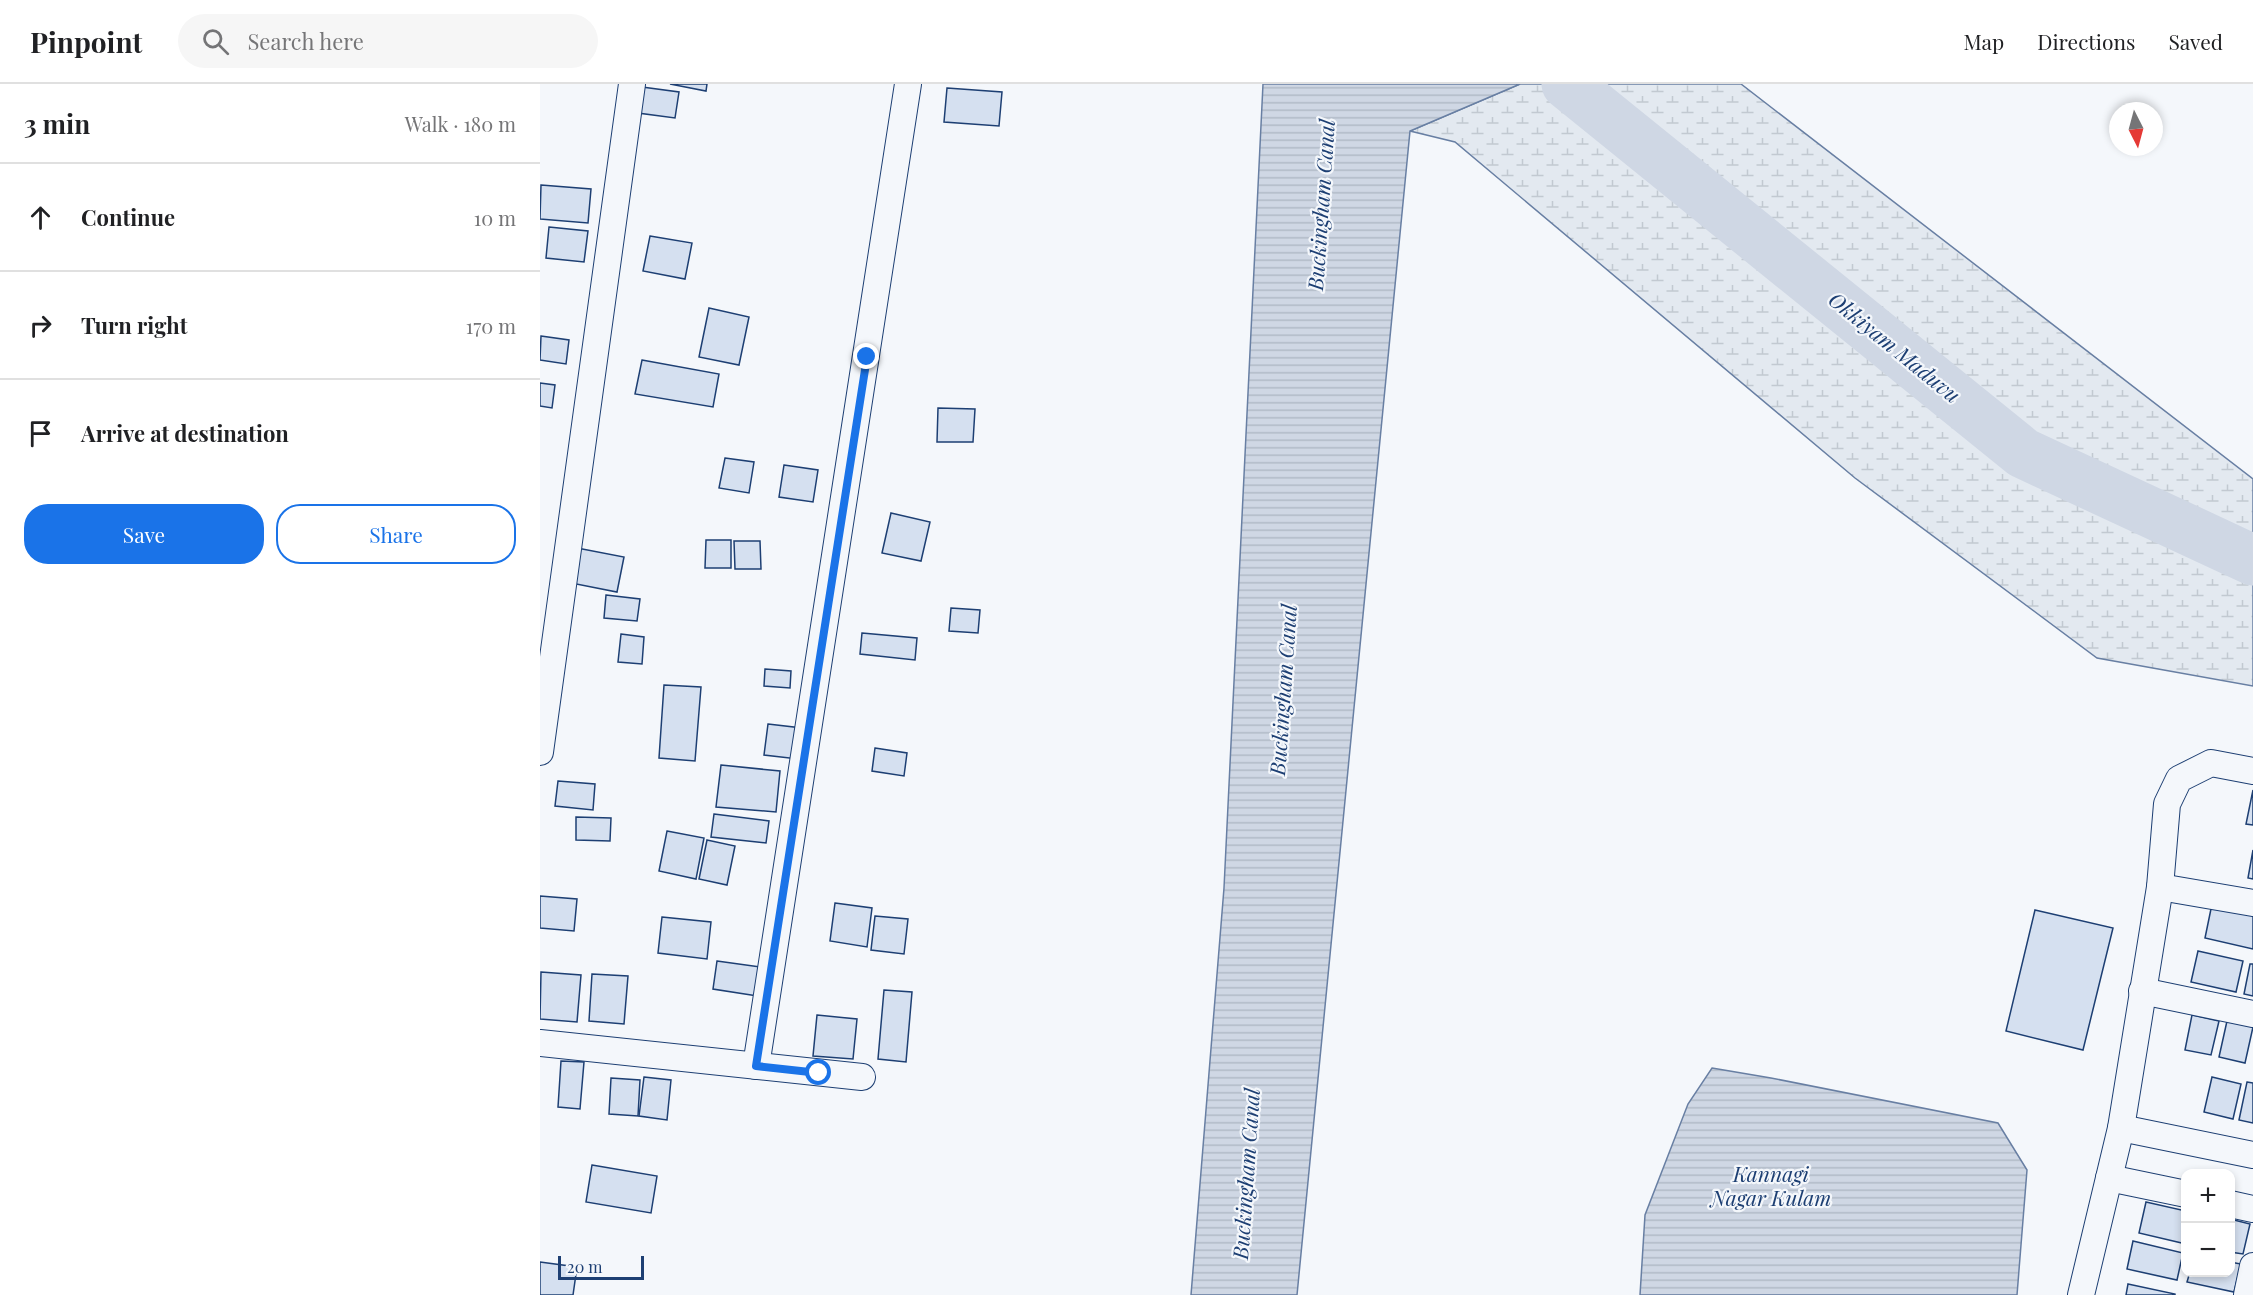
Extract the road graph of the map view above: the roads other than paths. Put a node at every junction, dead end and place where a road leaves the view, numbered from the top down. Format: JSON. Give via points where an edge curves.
{"nodes":[{"id":1,"x":632,"y":84,"type":"edge"},
{"id":2,"x":908,"y":84,"type":"edge"},
{"id":3,"x":540,"y":752,"type":"edge"},
{"id":4,"x":2253,"y":771,"type":"edge"},
{"id":5,"x":2160,"y":887,"type":"junction"},
{"id":6,"x":2253,"y":903,"type":"edge"},
{"id":7,"x":2142,"y":991,"type":"junction"},
{"id":8,"x":2253,"y":1014,"type":"edge"},
{"id":9,"x":540,"y":1043,"type":"edge"},
{"id":10,"x":756,"y":1066,"type":"junction"},
{"id":11,"x":862,"y":1077,"type":"dead end"},
{"id":12,"x":2121,"y":1128,"type":"junction"},
{"id":13,"x":2253,"y":1155,"type":"edge"},
{"id":14,"x":2109,"y":1178,"type":"junction"},
{"id":15,"x":2181,"y":1193,"type":"edge"},
{"id":16,"x":2235,"y":1205,"type":"edge"},
{"id":17,"x":2253,"y":1209,"type":"edge"},
{"id":18,"x":2253,"y":1266,"type":"edge"},
{"id":19,"x":2081,"y":1295,"type":"edge"},
{"id":20,"x":2247,"y":1295,"type":"edge"}],
"edges":[{"from":1,"to":3,"type":"street"},
{"from":2,"to":10,"type":"street"},
{"from":4,"to":5,"type":"street","via":[[2211,763],[2180,779],[2167,804]]},
{"from":5,"to":6,"type":"street"},
{"from":5,"to":7,"type":"street"},
{"from":7,"to":8,"type":"street"},
{"from":7,"to":12,"type":"street"},
{"from":9,"to":10,"type":"street"},
{"from":10,"to":11,"type":"street"},
{"from":12,"to":13,"type":"street"},
{"from":12,"to":14,"type":"street"},
{"from":14,"to":15,"type":"street"},
{"from":14,"to":19,"type":"street"},
{"from":16,"to":17,"type":"street"},
{"from":18,"to":20,"type":"street"}]}
